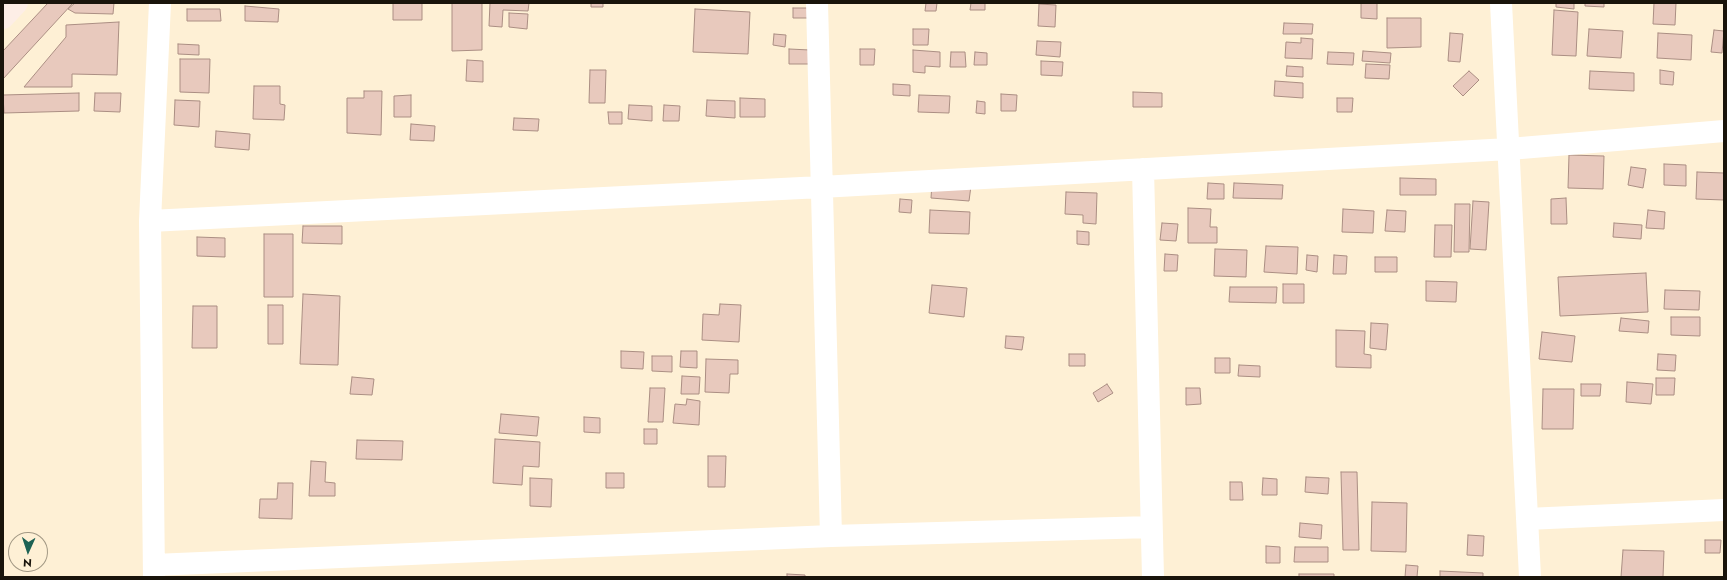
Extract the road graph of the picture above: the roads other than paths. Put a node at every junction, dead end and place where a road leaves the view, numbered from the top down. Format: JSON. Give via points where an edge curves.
{"nodes":[{"id":1,"x":17,"y":3,"type":"edge"},
{"id":2,"x":160,"y":3,"type":"edge"},
{"id":3,"x":817,"y":3,"type":"edge"},
{"id":4,"x":1501,"y":3,"type":"edge"},
{"id":5,"x":3,"y":18,"type":"edge"},
{"id":6,"x":1724,"y":131,"type":"edge"},
{"id":7,"x":1509,"y":149,"type":"junction"},
{"id":8,"x":1143,"y":169,"type":"junction"},
{"id":9,"x":821,"y":187,"type":"junction"},
{"id":10,"x":150,"y":221,"type":"junction"},
{"id":11,"x":1724,"y":510,"type":"edge"},
{"id":12,"x":1527,"y":519,"type":"junction"},
{"id":13,"x":1152,"y":527,"type":"junction"},
{"id":14,"x":831,"y":536,"type":"junction"},
{"id":15,"x":154,"y":571,"type":"edge"},
{"id":16,"x":1153,"y":577,"type":"edge"},
{"id":17,"x":1530,"y":577,"type":"edge"}],
"edges":[{"from":1,"to":5,"type":"main road"},
{"from":2,"to":10,"type":"street"},
{"from":3,"to":9,"type":"street"},
{"from":4,"to":7,"type":"street"},
{"from":6,"to":7,"type":"street"},
{"from":7,"to":8,"type":"street"},
{"from":7,"to":12,"type":"street"},
{"from":8,"to":9,"type":"street"},
{"from":8,"to":13,"type":"street"},
{"from":9,"to":10,"type":"street"},
{"from":9,"to":14,"type":"street"},
{"from":10,"to":15,"type":"street"},
{"from":11,"to":12,"type":"street"},
{"from":12,"to":17,"type":"street"},
{"from":13,"to":14,"type":"street"},
{"from":13,"to":16,"type":"street"},
{"from":14,"to":15,"type":"street"}]}
